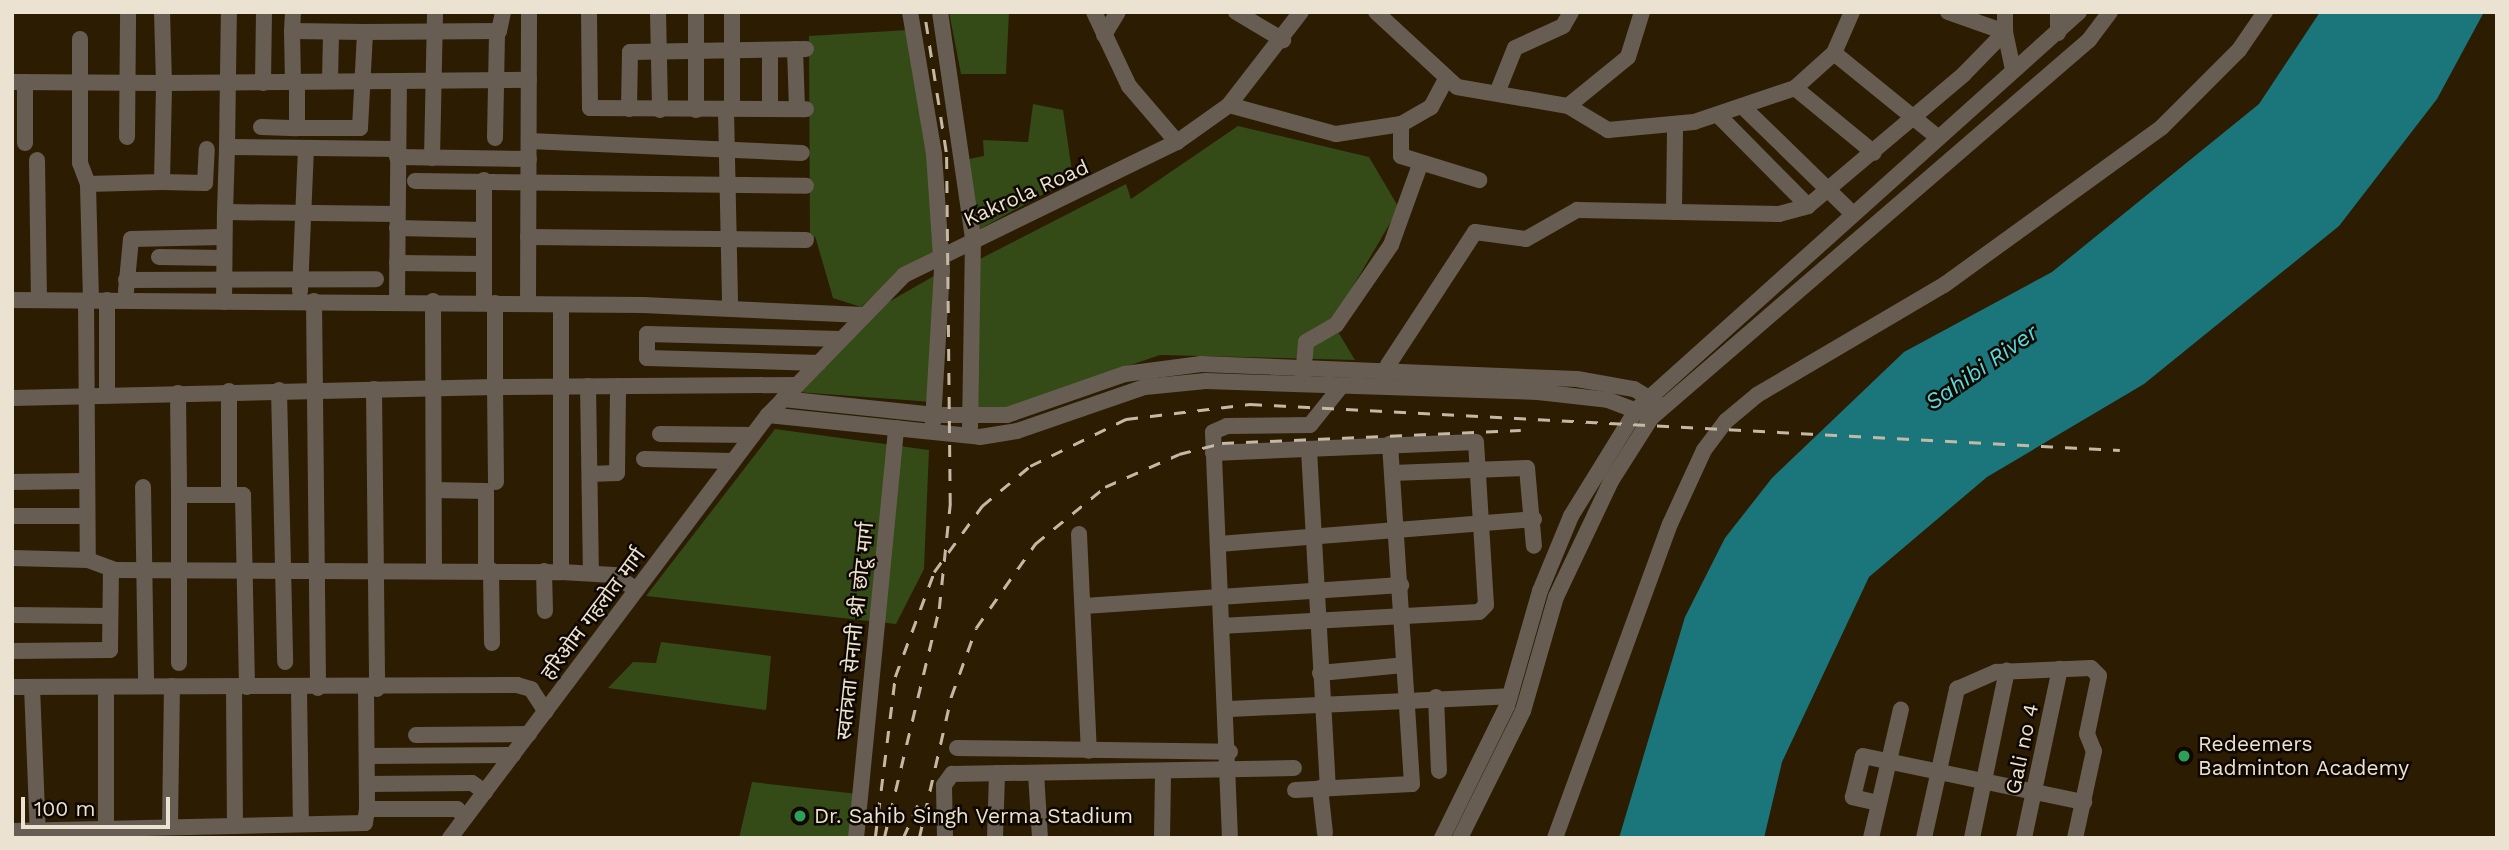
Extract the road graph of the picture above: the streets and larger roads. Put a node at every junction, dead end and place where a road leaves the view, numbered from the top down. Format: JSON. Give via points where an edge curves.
{"nodes":[{"id":1,"x":128,"y":12,"type":"edge"},
{"id":2,"x":162,"y":12,"type":"edge"},
{"id":3,"x":229,"y":12,"type":"edge"},
{"id":4,"x":264,"y":12,"type":"edge"},
{"id":5,"x":293,"y":12,"type":"edge"},
{"id":6,"x":435,"y":12,"type":"edge"},
{"id":7,"x":503,"y":12,"type":"edge"},
{"id":8,"x":529,"y":12,"type":"edge"},
{"id":9,"x":589,"y":12,"type":"edge"},
{"id":10,"x":658,"y":12,"type":"edge"},
{"id":11,"x":696,"y":12,"type":"edge"},
{"id":12,"x":732,"y":12,"type":"edge"},
{"id":13,"x":910,"y":12,"type":"edge"},
{"id":14,"x":940,"y":12,"type":"edge"},
{"id":15,"x":1094,"y":12,"type":"edge"},
{"id":16,"x":1118,"y":12,"type":"edge"},
{"id":17,"x":1236,"y":12,"type":"edge"},
{"id":18,"x":1300,"y":12,"type":"edge"},
{"id":19,"x":1376,"y":12,"type":"edge"},
{"id":20,"x":1571,"y":12,"type":"edge"},
{"id":21,"x":1642,"y":12,"type":"edge"},
{"id":22,"x":1852,"y":12,"type":"edge"},
{"id":23,"x":1948,"y":12,"type":"edge"},
{"id":24,"x":2005,"y":12,"type":"edge"},
{"id":25,"x":2058,"y":12,"type":"edge"},
{"id":26,"x":2079,"y":12,"type":"edge"},
{"id":27,"x":2110,"y":12,"type":"edge"},
{"id":28,"x":2265,"y":12,"type":"edge"},
{"id":29,"x":292,"y":32,"type":"junction"},
{"id":30,"x":331,"y":32,"type":"junction"},
{"id":31,"x":435,"y":32,"type":"junction"},
{"id":32,"x":497,"y":32,"type":"junction"},
{"id":33,"x":2005,"y":32,"type":"junction"},
{"id":34,"x":365,"y":33,"type":"junction"},
{"id":35,"x":2058,"y":33,"type":"junction"},
{"id":36,"x":1104,"y":35,"type":"junction"},
{"id":37,"x":80,"y":39,"type":"dead end"},
{"id":38,"x":1283,"y":40,"type":"junction"},
{"id":39,"x":732,"y":50,"type":"junction"},
{"id":40,"x":770,"y":50,"type":"junction"},
{"id":41,"x":659,"y":51,"type":"junction"},
{"id":42,"x":696,"y":51,"type":"junction"},
{"id":43,"x":1834,"y":53,"type":"junction"},
{"id":44,"x":2013,"y":70,"type":"junction"},
{"id":45,"x":1446,"y":79,"type":"junction"},
{"id":46,"x":496,"y":80,"type":"junction"},
{"id":47,"x":529,"y":80,"type":"junction"},
{"id":48,"x":330,"y":81,"type":"junction"},
{"id":49,"x":364,"y":81,"type":"junction"},
{"id":50,"x":399,"y":81,"type":"junction"},
{"id":51,"x":433,"y":81,"type":"junction"},
{"id":52,"x":19,"y":82,"type":"edge"},
{"id":53,"x":80,"y":82,"type":"junction"},
{"id":54,"x":295,"y":82,"type":"junction"},
{"id":55,"x":128,"y":83,"type":"junction"},
{"id":56,"x":164,"y":83,"type":"junction"},
{"id":57,"x":229,"y":83,"type":"junction"},
{"id":58,"x":263,"y":83,"type":"junction"},
{"id":59,"x":1795,"y":88,"type":"junction"},
{"id":60,"x":1497,"y":93,"type":"junction"},
{"id":61,"x":1228,"y":105,"type":"junction"},
{"id":62,"x":1568,"y":106,"type":"junction"},
{"id":63,"x":1742,"y":106,"type":"junction"},
{"id":64,"x":771,"y":109,"type":"junction"},
{"id":65,"x":629,"y":110,"type":"junction"},
{"id":66,"x":660,"y":110,"type":"junction"},
{"id":67,"x":696,"y":110,"type":"junction"},
{"id":68,"x":729,"y":110,"type":"junction"},
{"id":69,"x":1718,"y":116,"type":"junction"},
{"id":70,"x":1914,"y":117,"type":"junction"},
{"id":71,"x":1401,"y":124,"type":"junction"},
{"id":72,"x":1675,"y":124,"type":"junction"},
{"id":73,"x":261,"y":127,"type":"dead end"},
{"id":74,"x":297,"y":128,"type":"junction"},
{"id":75,"x":1936,"y":136,"type":"junction"},
{"id":76,"x":127,"y":137,"type":"dead end"},
{"id":77,"x":495,"y":138,"type":"dead end"},
{"id":78,"x":529,"y":141,"type":"junction"},
{"id":79,"x":25,"y":142,"type":"dead end"},
{"id":80,"x":1177,"y":142,"type":"junction"},
{"id":81,"x":228,"y":147,"type":"junction"},
{"id":82,"x":306,"y":148,"type":"junction"},
{"id":83,"x":207,"y":149,"type":"dead end"},
{"id":84,"x":726,"y":149,"type":"junction"},
{"id":85,"x":397,"y":153,"type":"junction"},
{"id":86,"x":803,"y":153,"type":"dead end"},
{"id":87,"x":1874,"y":153,"type":"junction"},
{"id":88,"x":432,"y":158,"type":"junction"},
{"id":89,"x":529,"y":159,"type":"junction"},
{"id":90,"x":37,"y":160,"type":"dead end"},
{"id":91,"x":1420,"y":165,"type":"junction"},
{"id":92,"x":528,"y":179,"type":"junction"},
{"id":93,"x":484,"y":180,"type":"junction"},
{"id":94,"x":1479,"y":180,"type":"dead end"},
{"id":95,"x":415,"y":181,"type":"dead end"},
{"id":96,"x":162,"y":182,"type":"junction"},
{"id":97,"x":88,"y":184,"type":"junction"},
{"id":98,"x":727,"y":184,"type":"junction"},
{"id":99,"x":806,"y":187,"type":"dead end"},
{"id":100,"x":1831,"y":192,"type":"junction"},
{"id":101,"x":1808,"y":206,"type":"junction"},
{"id":102,"x":225,"y":212,"type":"junction"},
{"id":103,"x":1674,"y":212,"type":"junction"},
{"id":104,"x":303,"y":213,"type":"junction"},
{"id":105,"x":1852,"y":213,"type":"junction"},
{"id":106,"x":397,"y":221,"type":"junction"},
{"id":107,"x":484,"y":230,"type":"junction"},
{"id":108,"x":223,"y":237,"type":"junction"},
{"id":109,"x":528,"y":237,"type":"junction"},
{"id":110,"x":730,"y":238,"type":"junction"},
{"id":111,"x":972,"y":239,"type":"junction"},
{"id":112,"x":806,"y":240,"type":"dead end"},
{"id":113,"x":159,"y":257,"type":"dead end"},
{"id":114,"x":938,"y":257,"type":"junction"},
{"id":115,"x":223,"y":258,"type":"junction"},
{"id":116,"x":397,"y":263,"type":"junction"},
{"id":117,"x":484,"y":264,"type":"junction"},
{"id":118,"x":376,"y":279,"type":"dead end"},
{"id":119,"x":126,"y":280,"type":"junction"},
{"id":120,"x":224,"y":280,"type":"junction"},
{"id":121,"x":301,"y":280,"type":"junction"},
{"id":122,"x":12,"y":300,"type":"edge"},
{"id":123,"x":39,"y":300,"type":"junction"},
{"id":124,"x":94,"y":300,"type":"junction"},
{"id":125,"x":126,"y":300,"type":"junction"},
{"id":126,"x":307,"y":301,"type":"junction"},
{"id":127,"x":397,"y":301,"type":"junction"},
{"id":128,"x":433,"y":301,"type":"junction"},
{"id":129,"x":224,"y":302,"type":"junction"},
{"id":130,"x":490,"y":303,"type":"junction"},
{"id":131,"x":528,"y":304,"type":"junction"},
{"id":132,"x":561,"y":306,"type":"junction"},
{"id":133,"x":730,"y":307,"type":"junction"},
{"id":134,"x":863,"y":315,"type":"junction"},
{"id":135,"x":841,"y":339,"type":"junction"},
{"id":136,"x":819,"y":363,"type":"junction"},
{"id":137,"x":1303,"y":376,"type":"junction"},
{"id":138,"x":1387,"y":379,"type":"junction"},
{"id":139,"x":797,"y":385,"type":"junction"},
{"id":140,"x":587,"y":386,"type":"junction"},
{"id":141,"x":618,"y":386,"type":"junction"},
{"id":142,"x":1342,"y":386,"type":"junction"},
{"id":143,"x":495,"y":387,"type":"junction"},
{"id":144,"x":560,"y":387,"type":"junction"},
{"id":145,"x":433,"y":388,"type":"junction"},
{"id":146,"x":315,"y":389,"type":"junction"},
{"id":147,"x":374,"y":389,"type":"junction"},
{"id":148,"x":279,"y":390,"type":"junction"},
{"id":149,"x":229,"y":391,"type":"junction"},
{"id":150,"x":178,"y":393,"type":"junction"},
{"id":151,"x":107,"y":394,"type":"junction"},
{"id":152,"x":85,"y":395,"type":"junction"},
{"id":153,"x":12,"y":398,"type":"edge"},
{"id":154,"x":783,"y":399,"type":"junction"},
{"id":155,"x":1650,"y":407,"type":"junction"},
{"id":156,"x":768,"y":415,"type":"junction"},
{"id":157,"x":934,"y":415,"type":"junction"},
{"id":158,"x":971,"y":417,"type":"junction"},
{"id":159,"x":896,"y":428,"type":"junction"},
{"id":160,"x":932,"y":432,"type":"junction"},
{"id":161,"x":660,"y":434,"type":"dead end"},
{"id":162,"x":753,"y":435,"type":"junction"},
{"id":163,"x":970,"y":436,"type":"junction"},
{"id":164,"x":1390,"y":444,"type":"junction"},
{"id":165,"x":1309,"y":450,"type":"junction"},
{"id":166,"x":1213,"y":453,"type":"junction"},
{"id":167,"x":644,"y":459,"type":"dead end"},
{"id":168,"x":732,"y":461,"type":"junction"},
{"id":169,"x":1477,"y":466,"type":"junction"},
{"id":170,"x":1392,"y":473,"type":"junction"},
{"id":171,"x":590,"y":474,"type":"junction"},
{"id":172,"x":87,"y":481,"type":"junction"},
{"id":173,"x":12,"y":482,"type":"edge"},
{"id":174,"x":496,"y":482,"type":"dead end"},
{"id":175,"x":143,"y":487,"type":"dead end"},
{"id":176,"x":434,"y":489,"type":"junction"},
{"id":177,"x":229,"y":494,"type":"junction"},
{"id":178,"x":179,"y":495,"type":"junction"},
{"id":179,"x":12,"y":516,"type":"edge"},
{"id":180,"x":87,"y":516,"type":"junction"},
{"id":181,"x":1534,"y":519,"type":"junction"},
{"id":182,"x":1480,"y":527,"type":"junction"},
{"id":183,"x":1397,"y":533,"type":"junction"},
{"id":184,"x":1079,"y":534,"type":"dead end"},
{"id":185,"x":1313,"y":538,"type":"junction"},
{"id":186,"x":1219,"y":544,"type":"junction"},
{"id":187,"x":1534,"y":546,"type":"dead end"},
{"id":188,"x":12,"y":558,"type":"edge"},
{"id":189,"x":88,"y":560,"type":"junction"},
{"id":190,"x":248,"y":567,"type":"junction"},
{"id":191,"x":282,"y":567,"type":"junction"},
{"id":192,"x":317,"y":567,"type":"junction"},
{"id":193,"x":179,"y":568,"type":"junction"},
{"id":194,"x":373,"y":568,"type":"junction"},
{"id":195,"x":434,"y":568,"type":"junction"},
{"id":196,"x":111,"y":569,"type":"junction"},
{"id":197,"x":145,"y":569,"type":"junction"},
{"id":198,"x":488,"y":570,"type":"junction"},
{"id":199,"x":544,"y":571,"type":"junction"},
{"id":200,"x":561,"y":572,"type":"junction"},
{"id":201,"x":591,"y":572,"type":"junction"},
{"id":202,"x":1401,"y":585,"type":"junction"},
{"id":203,"x":1317,"y":587,"type":"junction"},
{"id":204,"x":637,"y":590,"type":"junction"},
{"id":205,"x":1220,"y":593,"type":"junction"},
{"id":206,"x":1084,"y":606,"type":"junction"},
{"id":207,"x":545,"y":611,"type":"dead end"},
{"id":208,"x":12,"y":615,"type":"edge"},
{"id":209,"x":110,"y":616,"type":"junction"},
{"id":210,"x":1402,"y":616,"type":"junction"},
{"id":211,"x":1316,"y":621,"type":"junction"},
{"id":212,"x":1224,"y":626,"type":"junction"},
{"id":213,"x":492,"y":643,"type":"dead end"},
{"id":214,"x":12,"y":651,"type":"edge"},
{"id":215,"x":285,"y":662,"type":"dead end"},
{"id":216,"x":180,"y":663,"type":"dead end"},
{"id":217,"x":1405,"y":665,"type":"junction"},
{"id":218,"x":2060,"y":669,"type":"junction"},
{"id":219,"x":2007,"y":671,"type":"junction"},
{"id":220,"x":1321,"y":673,"type":"junction"},
{"id":221,"x":172,"y":686,"type":"junction"},
{"id":222,"x":12,"y":687,"type":"edge"},
{"id":223,"x":32,"y":687,"type":"junction"},
{"id":224,"x":106,"y":687,"type":"junction"},
{"id":225,"x":146,"y":687,"type":"junction"},
{"id":226,"x":240,"y":687,"type":"junction"},
{"id":227,"x":299,"y":688,"type":"junction"},
{"id":228,"x":318,"y":688,"type":"junction"},
{"id":229,"x":372,"y":689,"type":"junction"},
{"id":230,"x":1510,"y":696,"type":"junction"},
{"id":231,"x":1436,"y":697,"type":"junction"},
{"id":232,"x":1406,"y":699,"type":"junction"},
{"id":233,"x":1323,"y":704,"type":"junction"},
{"id":234,"x":1228,"y":709,"type":"junction"},
{"id":235,"x":1901,"y":709,"type":"dead end"},
{"id":236,"x":547,"y":712,"type":"junction"},
{"id":237,"x":529,"y":734,"type":"junction"},
{"id":238,"x":416,"y":735,"type":"dead end"},
{"id":239,"x":957,"y":748,"type":"dead end"},
{"id":240,"x":1089,"y":751,"type":"junction"},
{"id":241,"x":1230,"y":752,"type":"junction"},
{"id":242,"x":513,"y":755,"type":"junction"},
{"id":243,"x":367,"y":756,"type":"junction"},
{"id":244,"x":1888,"y":762,"type":"junction"},
{"id":245,"x":1294,"y":768,"type":"dead end"},
{"id":246,"x":1230,"y":771,"type":"junction"},
{"id":247,"x":1439,"y":771,"type":"dead end"},
{"id":248,"x":1163,"y":772,"type":"junction"},
{"id":249,"x":1939,"y":772,"type":"junction"},
{"id":250,"x":997,"y":773,"type":"junction"},
{"id":251,"x":1036,"y":773,"type":"junction"},
{"id":252,"x":1983,"y":781,"type":"junction"},
{"id":253,"x":367,"y":784,"type":"junction"},
{"id":254,"x":1324,"y":788,"type":"junction"},
{"id":255,"x":1295,"y":790,"type":"dead end"},
{"id":256,"x":485,"y":792,"type":"junction"},
{"id":257,"x":2035,"y":792,"type":"junction"},
{"id":258,"x":2084,"y":802,"type":"junction"},
{"id":259,"x":1878,"y":803,"type":"junction"},
{"id":260,"x":367,"y":809,"type":"junction"},
{"id":261,"x":465,"y":817,"type":"junction"},
{"id":262,"x":235,"y":823,"type":"junction"},
{"id":263,"x":301,"y":823,"type":"junction"},
{"id":264,"x":170,"y":827,"type":"junction"},
{"id":265,"x":12,"y":831,"type":"edge"},
{"id":266,"x":106,"y":833,"type":"edge"},
{"id":267,"x":1325,"y":833,"type":"dead end"},
{"id":268,"x":38,"y":834,"type":"edge"},
{"id":269,"x":450,"y":838,"type":"edge"},
{"id":270,"x":856,"y":838,"type":"edge"},
{"id":271,"x":945,"y":838,"type":"edge"},
{"id":272,"x":995,"y":838,"type":"edge"},
{"id":273,"x":1040,"y":838,"type":"edge"},
{"id":274,"x":1162,"y":838,"type":"edge"},
{"id":275,"x":1230,"y":838,"type":"edge"},
{"id":276,"x":1442,"y":838,"type":"edge"},
{"id":277,"x":1460,"y":838,"type":"edge"},
{"id":278,"x":1555,"y":838,"type":"edge"},
{"id":279,"x":1871,"y":838,"type":"edge"},
{"id":280,"x":1924,"y":838,"type":"edge"},
{"id":281,"x":1972,"y":838,"type":"edge"},
{"id":282,"x":2024,"y":838,"type":"edge"},
{"id":283,"x":2075,"y":838,"type":"edge"}],
"edges":[{"from":1,"to":55,"type":"street"},
{"from":2,"to":56,"type":"street"},
{"from":3,"to":57,"type":"street"},
{"from":4,"to":58,"type":"street"},
{"from":5,"to":29,"type":"street"},
{"from":6,"to":31,"type":"street"},
{"from":7,"to":32,"type":"street"},
{"from":8,"to":47,"type":"street"},
{"from":9,"to":65,"type":"street","via":[[588,105]]},
{"from":10,"to":41,"type":"street"},
{"from":11,"to":42,"type":"street"},
{"from":12,"to":39,"type":"street"},
{"from":13,"to":114,"type":"street","via":[[934,154]]},
{"from":14,"to":111,"type":"street"},
{"from":15,"to":36,"type":"street"},
{"from":16,"to":36,"type":"street"},
{"from":17,"to":38,"type":"street"},
{"from":18,"to":38,"type":"street","name":"Kakrola Road"},
{"from":19,"to":45,"type":"street"},
{"from":20,"to":60,"type":"street","via":[[1563,26],[1515,48]]},
{"from":21,"to":62,"type":"street","via":[[1628,57]]},
{"from":22,"to":43,"type":"street"},
{"from":23,"to":33,"type":"street"},
{"from":24,"to":33,"type":"street"},
{"from":25,"to":35,"type":"street"},
{"from":26,"to":35,"type":"street"},
{"from":27,"to":155,"type":"street","via":[[2089,40]]},
{"from":28,"to":278,"type":"street","via":[[2239,50],[2162,127],[1944,285],[1757,396],[1727,421],[1704,450],[1670,524]]},
{"from":29,"to":30,"type":"street"},
{"from":29,"to":54,"type":"street"},
{"from":30,"to":34,"type":"street"},
{"from":30,"to":48,"type":"street"},
{"from":31,"to":32,"type":"street"},
{"from":31,"to":34,"type":"street"},
{"from":31,"to":51,"type":"street"},
{"from":32,"to":46,"type":"street"},
{"from":33,"to":44,"type":"street"},
{"from":33,"to":70,"type":"street"},
{"from":34,"to":49,"type":"street"},
{"from":35,"to":44,"type":"street"},
{"from":36,"to":80,"type":"street","via":[[1129,86]]},
{"from":37,"to":53,"type":"street"},
{"from":38,"to":61,"type":"street","name":"Kakrola Road"},
{"from":39,"to":40,"type":"street"},
{"from":39,"to":42,"type":"street"},
{"from":39,"to":68,"type":"street"},
{"from":40,"to":64,"type":"street"},
{"from":40,"to":64,"type":"street","via":[[800,49],[801,109]]},
{"from":41,"to":42,"type":"street"},
{"from":41,"to":65,"type":"street","via":[[628,54]]},
{"from":41,"to":66,"type":"street"},
{"from":42,"to":67,"type":"street"},
{"from":43,"to":59,"type":"street"},
{"from":43,"to":70,"type":"street"},
{"from":44,"to":75,"type":"street"},
{"from":45,"to":60,"type":"street"},
{"from":45,"to":71,"type":"street","via":[[1430,107]]},
{"from":46,"to":47,"type":"street"},
{"from":46,"to":51,"type":"street"},
{"from":46,"to":77,"type":"street"},
{"from":47,"to":78,"type":"street"},
{"from":48,"to":49,"type":"street"},
{"from":48,"to":54,"type":"street"},
{"from":49,"to":50,"type":"street"},
{"from":49,"to":74,"type":"street","via":[[360,128]]},
{"from":50,"to":51,"type":"street"},
{"from":50,"to":85,"type":"street"},
{"from":51,"to":88,"type":"street"},
{"from":52,"to":53,"type":"street"},
{"from":52,"to":79,"type":"street"},
{"from":53,"to":55,"type":"street"},
{"from":53,"to":97,"type":"street","via":[[80,163]]},
{"from":54,"to":58,"type":"street"},
{"from":54,"to":74,"type":"street"},
{"from":55,"to":56,"type":"street"},
{"from":55,"to":76,"type":"street"},
{"from":56,"to":57,"type":"street"},
{"from":56,"to":96,"type":"street"},
{"from":57,"to":58,"type":"street"},
{"from":57,"to":81,"type":"street"},
{"from":59,"to":63,"type":"street"},
{"from":59,"to":87,"type":"street"},
{"from":60,"to":62,"type":"street"},
{"from":61,"to":71,"type":"street","via":[[1336,134]]},
{"from":61,"to":80,"type":"street","name":"Kakrola Road"},
{"from":62,"to":72,"type":"street","via":[[1608,130]]},
{"from":63,"to":69,"type":"street"},
{"from":63,"to":100,"type":"street"},
{"from":64,"to":68,"type":"street"},
{"from":65,"to":66,"type":"street"},
{"from":66,"to":67,"type":"street"},
{"from":67,"to":68,"type":"street"},
{"from":68,"to":84,"type":"street"},
{"from":69,"to":72,"type":"street"},
{"from":69,"to":101,"type":"street"},
{"from":70,"to":75,"type":"street"},
{"from":70,"to":87,"type":"street"},
{"from":71,"to":91,"type":"street","via":[[1401,156]]},
{"from":72,"to":103,"type":"street"},
{"from":73,"to":74,"type":"street"},
{"from":75,"to":105,"type":"street"},
{"from":78,"to":84,"type":"street"},
{"from":78,"to":89,"type":"street"},
{"from":80,"to":111,"type":"street","name":"Kakrola Road","via":[[1076,196]]},
{"from":81,"to":82,"type":"street"},
{"from":81,"to":102,"type":"street"},
{"from":82,"to":85,"type":"street"},
{"from":82,"to":104,"type":"street"},
{"from":83,"to":96,"type":"street","via":[[205,183]]},
{"from":84,"to":86,"type":"street"},
{"from":84,"to":98,"type":"street"},
{"from":85,"to":88,"type":"street"},
{"from":85,"to":106,"type":"street"},
{"from":87,"to":100,"type":"street"},
{"from":88,"to":89,"type":"street"},
{"from":89,"to":92,"type":"street"},
{"from":90,"to":123,"type":"street"},
{"from":91,"to":94,"type":"street"},
{"from":91,"to":137,"type":"street","via":[[1391,245],[1331,331],[1306,342]]},
{"from":92,"to":93,"type":"street"},
{"from":92,"to":98,"type":"street"},
{"from":92,"to":109,"type":"street"},
{"from":93,"to":95,"type":"street"},
{"from":93,"to":107,"type":"street"},
{"from":96,"to":97,"type":"street"},
{"from":97,"to":124,"type":"street"},
{"from":98,"to":99,"type":"street"},
{"from":98,"to":110,"type":"street"},
{"from":100,"to":101,"type":"street"},
{"from":100,"to":105,"type":"street"},
{"from":101,"to":103,"type":"street","via":[[1779,214]]},
{"from":102,"to":104,"type":"street"},
{"from":102,"to":108,"type":"street"},
{"from":103,"to":138,"type":"street","via":[[1577,210],[1517,240],[1475,232]]},
{"from":104,"to":106,"type":"street"},
{"from":104,"to":121,"type":"street"},
{"from":105,"to":155,"type":"street"},
{"from":106,"to":107,"type":"street"},
{"from":106,"to":116,"type":"street"},
{"from":107,"to":117,"type":"street"},
{"from":108,"to":115,"type":"street"},
{"from":108,"to":119,"type":"street","via":[[131,239]]},
{"from":109,"to":110,"type":"street"},
{"from":109,"to":131,"type":"street"},
{"from":110,"to":112,"type":"street"},
{"from":110,"to":133,"type":"street"},
{"from":111,"to":114,"type":"street","name":"Kakrola Road"},
{"from":111,"to":158,"type":"street"},
{"from":113,"to":115,"type":"street"},
{"from":114,"to":134,"type":"street","name":"Kakrola Road","via":[[904,275]]},
{"from":114,"to":157,"type":"street"},
{"from":115,"to":120,"type":"street"},
{"from":116,"to":117,"type":"street"},
{"from":116,"to":127,"type":"street"},
{"from":117,"to":130,"type":"street"},
{"from":118,"to":121,"type":"street"},
{"from":119,"to":120,"type":"street"},
{"from":119,"to":125,"type":"street"},
{"from":120,"to":121,"type":"street"},
{"from":120,"to":129,"type":"street"},
{"from":121,"to":126,"type":"street"},
{"from":122,"to":123,"type":"street"},
{"from":123,"to":124,"type":"street"},
{"from":124,"to":125,"type":"street"},
{"from":124,"to":151,"type":"street"},
{"from":124,"to":152,"type":"street"},
{"from":125,"to":129,"type":"street"},
{"from":126,"to":127,"type":"street"},
{"from":126,"to":129,"type":"street"},
{"from":126,"to":146,"type":"street"},
{"from":127,"to":128,"type":"street"},
{"from":128,"to":130,"type":"street"},
{"from":128,"to":145,"type":"street"},
{"from":130,"to":131,"type":"street"},
{"from":130,"to":143,"type":"street"},
{"from":131,"to":132,"type":"street"},
{"from":132,"to":133,"type":"street"},
{"from":132,"to":144,"type":"street"},
{"from":133,"to":134,"type":"street"},
{"from":134,"to":135,"type":"street","name":"Kakrola Road"},
{"from":135,"to":136,"type":"street","name":"Kakrola Road"},
{"from":135,"to":136,"type":"street","via":[[647,334],[647,358]]},
{"from":136,"to":139,"type":"street","name":"Kakrola Road"},
{"from":137,"to":138,"type":"street"},
{"from":137,"to":142,"type":"street"},
{"from":137,"to":158,"type":"street","via":[[1162,367],[1007,415]]},
{"from":137,"to":163,"type":"street","via":[[1167,384],[1017,431]]},
{"from":138,"to":142,"type":"street"},
{"from":138,"to":155,"type":"street","via":[[1577,379]]},
{"from":139,"to":141,"type":"street"},
{"from":139,"to":154,"type":"street","name":"Kakrola Road"},
{"from":140,"to":141,"type":"street"},
{"from":140,"to":144,"type":"street"},
{"from":140,"to":171,"type":"street"},
{"from":141,"to":171,"type":"street","via":[[617,473]]},
{"from":142,"to":166,"type":"street","via":[[1316,422],[1218,428]]},
{"from":143,"to":144,"type":"street"},
{"from":143,"to":145,"type":"street"},
{"from":143,"to":174,"type":"street"},
{"from":144,"to":200,"type":"street"},
{"from":145,"to":147,"type":"street"},
{"from":145,"to":176,"type":"street"},
{"from":146,"to":147,"type":"street"},
{"from":146,"to":148,"type":"street"},
{"from":146,"to":192,"type":"street"},
{"from":147,"to":194,"type":"street"},
{"from":148,"to":149,"type":"street"},
{"from":148,"to":191,"type":"street"},
{"from":149,"to":150,"type":"street"},
{"from":149,"to":177,"type":"street"},
{"from":150,"to":151,"type":"street"},
{"from":150,"to":178,"type":"street"},
{"from":151,"to":152,"type":"street"},
{"from":152,"to":153,"type":"street"},
{"from":152,"to":172,"type":"street"},
{"from":154,"to":156,"type":"street","name":"Kakrola Road"},
{"from":154,"to":157,"type":"street"},
{"from":155,"to":230,"type":"street","via":[[1571,516],[1541,591]]},
{"from":155,"to":277,"type":"street","via":[[1556,597],[1523,711]]},
{"from":156,"to":159,"type":"street"},
{"from":156,"to":162,"type":"street","name":"हरिओम गहलोत मार्ग"},
{"from":157,"to":158,"type":"street"},
{"from":157,"to":160,"type":"street"},
{"from":158,"to":163,"type":"street"},
{"from":159,"to":160,"type":"street"},
{"from":159,"to":270,"type":"street","name":"स्वतंत्रता सेनानी श्री छोटू मार्ग"},
{"from":160,"to":163,"type":"street"},
{"from":161,"to":162,"type":"street"},
{"from":162,"to":168,"type":"street","name":"हरिओम गहलोत मार्ग"},
{"from":164,"to":165,"type":"street"},
{"from":164,"to":169,"type":"street","via":[[1476,442]]},
{"from":164,"to":170,"type":"street"},
{"from":165,"to":166,"type":"street"},
{"from":165,"to":185,"type":"street"},
{"from":166,"to":186,"type":"street"},
{"from":167,"to":168,"type":"street"},
{"from":168,"to":204,"type":"street","name":"हरिओम गहलोत मार्ग"},
{"from":169,"to":170,"type":"street"},
{"from":169,"to":181,"type":"street","via":[[1527,468]]},
{"from":169,"to":182,"type":"street"},
{"from":170,"to":183,"type":"street"},
{"from":171,"to":201,"type":"street"},
{"from":172,"to":173,"type":"street"},
{"from":172,"to":180,"type":"street"},
{"from":175,"to":197,"type":"street"},
{"from":176,"to":195,"type":"street"},
{"from":176,"to":198,"type":"street","via":[[486,491]]},
{"from":177,"to":178,"type":"street"},
{"from":177,"to":190,"type":"street","via":[[245,497]]},
{"from":178,"to":193,"type":"street"},
{"from":179,"to":180,"type":"street"},
{"from":180,"to":189,"type":"street"},
{"from":181,"to":182,"type":"street"},
{"from":181,"to":187,"type":"street"},
{"from":182,"to":183,"type":"street"},
{"from":182,"to":210,"type":"street","via":[[1485,609]]},
{"from":183,"to":185,"type":"street"},
{"from":183,"to":202,"type":"street"},
{"from":184,"to":206,"type":"street"},
{"from":185,"to":186,"type":"street"},
{"from":185,"to":203,"type":"street"},
{"from":186,"to":205,"type":"street"},
{"from":188,"to":189,"type":"street"},
{"from":189,"to":196,"type":"street"},
{"from":190,"to":191,"type":"street"},
{"from":190,"to":193,"type":"street"},
{"from":190,"to":226,"type":"street"},
{"from":191,"to":192,"type":"street"},
{"from":191,"to":215,"type":"street"},
{"from":192,"to":194,"type":"street"},
{"from":192,"to":228,"type":"street"},
{"from":193,"to":197,"type":"street"},
{"from":193,"to":216,"type":"street"},
{"from":194,"to":195,"type":"street"},
{"from":194,"to":229,"type":"street"},
{"from":195,"to":198,"type":"street"},
{"from":196,"to":197,"type":"street"},
{"from":196,"to":209,"type":"street"},
{"from":197,"to":225,"type":"street"},
{"from":198,"to":199,"type":"street"},
{"from":198,"to":213,"type":"street"},
{"from":199,"to":200,"type":"street"},
{"from":199,"to":207,"type":"street"},
{"from":200,"to":201,"type":"street"},
{"from":201,"to":204,"type":"street","via":[[614,575]]},
{"from":202,"to":203,"type":"street"},
{"from":202,"to":210,"type":"street"},
{"from":203,"to":205,"type":"street"},
{"from":203,"to":211,"type":"street"},
{"from":204,"to":236,"type":"street","name":"हरिओम गहलोत मार्ग"},
{"from":205,"to":206,"type":"street"},
{"from":205,"to":212,"type":"street"},
{"from":206,"to":240,"type":"street"},
{"from":208,"to":209,"type":"street"},
{"from":209,"to":214,"type":"street","via":[[110,650]]},
{"from":210,"to":211,"type":"street"},
{"from":210,"to":217,"type":"street"},
{"from":211,"to":212,"type":"street"},
{"from":211,"to":220,"type":"street"},
{"from":212,"to":234,"type":"street"},
{"from":217,"to":220,"type":"street"},
{"from":217,"to":232,"type":"street"},
{"from":218,"to":219,"type":"street"},
{"from":218,"to":257,"type":"street","name":"Gali no 4"},
{"from":218,"to":258,"type":"street","via":[[2097,672],[2087,737],[2094,751]]},
{"from":219,"to":249,"type":"street","via":[[1957,689]]},
{"from":219,"to":252,"type":"street"},
{"from":220,"to":233,"type":"street"},
{"from":221,"to":225,"type":"street"},
{"from":221,"to":226,"type":"street"},
{"from":221,"to":264,"type":"street"},
{"from":222,"to":223,"type":"street"},
{"from":223,"to":224,"type":"street"},
{"from":223,"to":268,"type":"street"},
{"from":224,"to":225,"type":"street"},
{"from":224,"to":266,"type":"street"},
{"from":226,"to":227,"type":"street"},
{"from":226,"to":262,"type":"street"},
{"from":227,"to":228,"type":"street"},
{"from":227,"to":263,"type":"street"},
{"from":228,"to":229,"type":"street"},
{"from":229,"to":236,"type":"street","via":[[517,684],[531,689]]},
{"from":229,"to":243,"type":"street"},
{"from":230,"to":231,"type":"street"},
{"from":230,"to":276,"type":"street"},
{"from":231,"to":232,"type":"street"},
{"from":231,"to":247,"type":"street"},
{"from":232,"to":233,"type":"street"},
{"from":232,"to":254,"type":"street","via":[[1412,783]]},
{"from":233,"to":234,"type":"street"},
{"from":233,"to":254,"type":"street"},
{"from":234,"to":241,"type":"street"},
{"from":235,"to":244,"type":"street"},
{"from":236,"to":237,"type":"street","name":"हरिओम गहलोत मार्ग"},
{"from":237,"to":238,"type":"street"},
{"from":237,"to":242,"type":"street","name":"हरिओम गहलोत मार्ग"},
{"from":239,"to":240,"type":"street"},
{"from":240,"to":241,"type":"street"},
{"from":241,"to":246,"type":"street"},
{"from":242,"to":243,"type":"street"},
{"from":242,"to":256,"type":"street","name":"हरिओम गहलोत मार्ग"},
{"from":243,"to":253,"type":"street"},
{"from":244,"to":249,"type":"street"},
{"from":244,"to":259,"type":"street"},
{"from":244,"to":259,"type":"street","via":[[1863,756],[1853,797]]},
{"from":245,"to":246,"type":"street"},
{"from":246,"to":248,"type":"street"},
{"from":246,"to":275,"type":"street"},
{"from":248,"to":251,"type":"street"},
{"from":248,"to":274,"type":"street"},
{"from":249,"to":252,"type":"street"},
{"from":249,"to":280,"type":"street"},
{"from":250,"to":251,"type":"street"},
{"from":250,"to":271,"type":"street","via":[[947,776]]},
{"from":250,"to":272,"type":"street"},
{"from":251,"to":273,"type":"street"},
{"from":252,"to":257,"type":"street"},
{"from":252,"to":281,"type":"street"},
{"from":253,"to":256,"type":"street","via":[[472,783]]},
{"from":253,"to":260,"type":"street"},
{"from":254,"to":255,"type":"street"},
{"from":254,"to":267,"type":"street"},
{"from":256,"to":261,"type":"street","name":"हरिओम गहलोत मार्ग"},
{"from":257,"to":258,"type":"street"},
{"from":257,"to":282,"type":"street","name":"Gali no 4"},
{"from":258,"to":283,"type":"street"},
{"from":259,"to":279,"type":"street"},
{"from":260,"to":261,"type":"street","via":[[457,809]]},
{"from":260,"to":263,"type":"street","via":[[365,823]]},
{"from":261,"to":269,"type":"street","name":"हरिओम गहलोत मार्ग"},
{"from":262,"to":263,"type":"street"},
{"from":262,"to":264,"type":"street"},
{"from":264,"to":266,"type":"street"},
{"from":265,"to":268,"type":"street"},
{"from":266,"to":268,"type":"street"}]}
